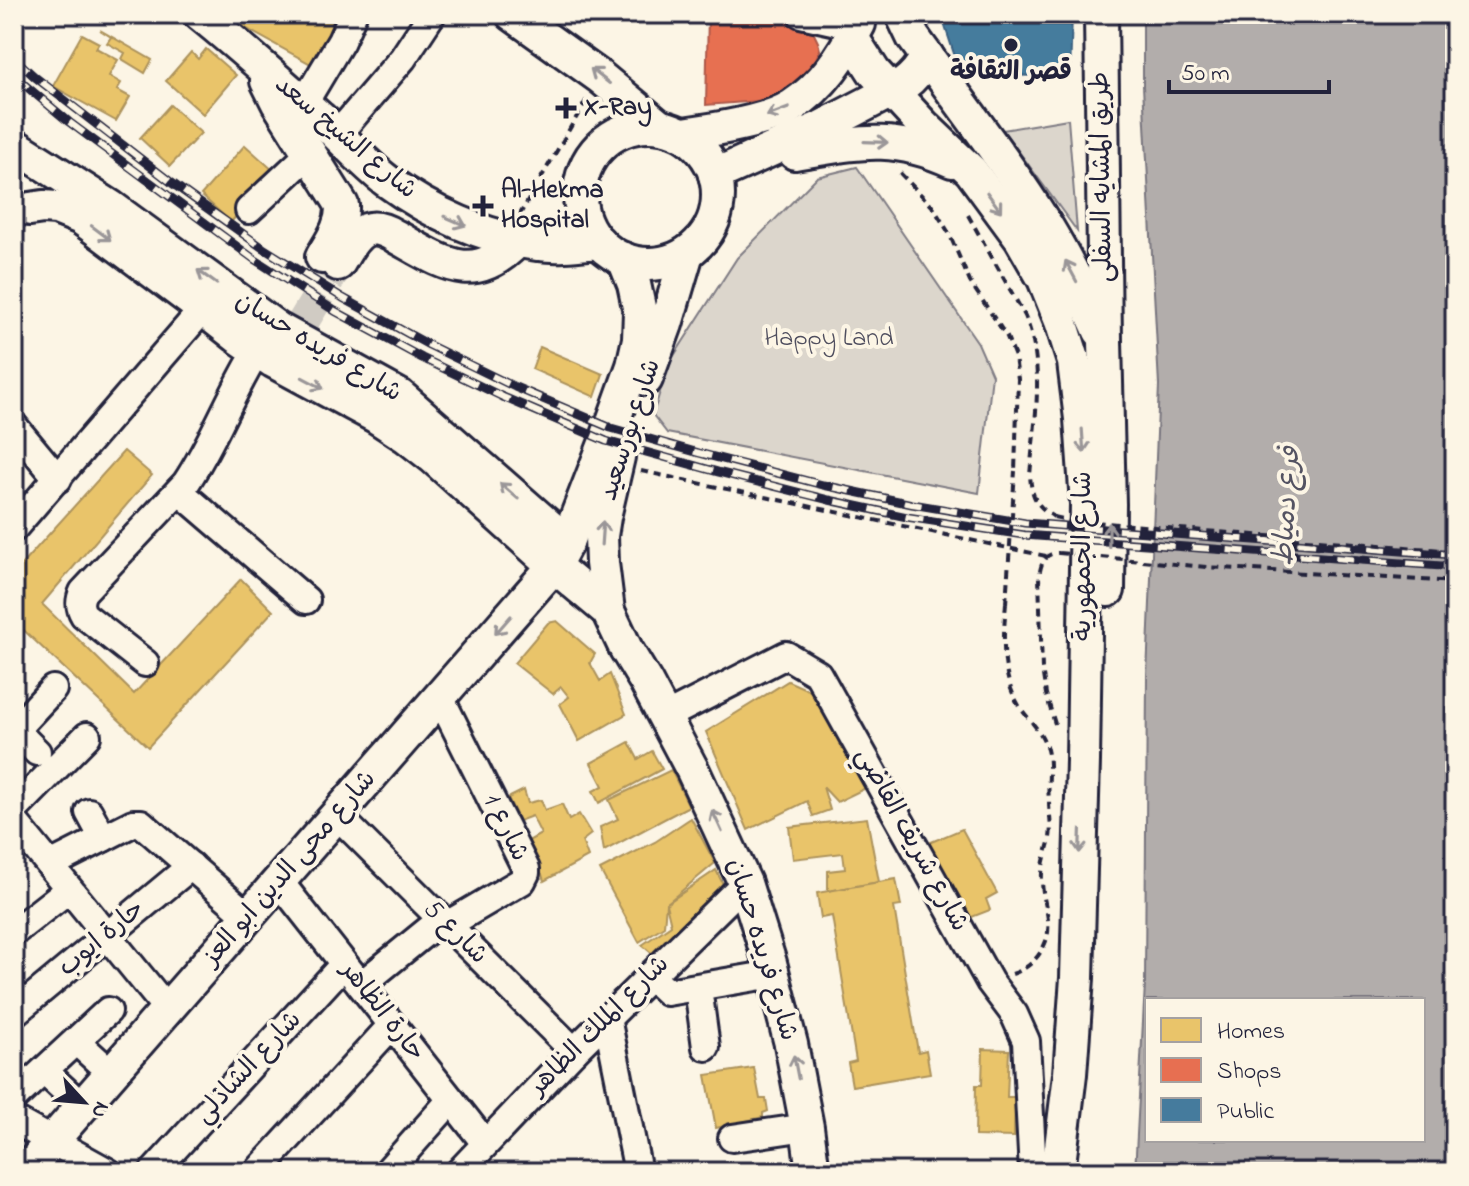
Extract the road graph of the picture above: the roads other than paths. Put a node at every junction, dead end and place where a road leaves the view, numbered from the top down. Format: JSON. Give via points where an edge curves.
{"nodes":[{"id":1,"x":200,"y":14,"type":"edge"},
{"id":2,"x":353,"y":14,"type":"edge"},
{"id":3,"x":432,"y":14,"type":"edge"},
{"id":4,"x":512,"y":14,"type":"edge"},
{"id":5,"x":801,"y":14,"type":"edge"},
{"id":6,"x":902,"y":14,"type":"edge"},
{"id":7,"x":1101,"y":14,"type":"edge"},
{"id":8,"x":855,"y":23,"type":"edge"},
{"id":9,"x":927,"y":56,"type":"junction"},
{"id":10,"x":261,"y":67,"type":"junction"},
{"id":11,"x":891,"y":90,"type":"junction"},
{"id":12,"x":304,"y":103,"type":"junction"},
{"id":13,"x":671,"y":130,"type":"junction"},
{"id":14,"x":338,"y":134,"type":"junction"},
{"id":15,"x":25,"y":152,"type":"edge"},
{"id":16,"x":310,"y":153,"type":"junction"},
{"id":17,"x":730,"y":168,"type":"junction"},
{"id":18,"x":971,"y":171,"type":"junction"},
{"id":19,"x":249,"y":210,"type":"dead end"},
{"id":20,"x":22,"y":214,"type":"edge"},
{"id":21,"x":512,"y":240,"type":"junction"},
{"id":22,"x":611,"y":251,"type":"junction"},
{"id":23,"x":687,"y":253,"type":"junction"},
{"id":24,"x":203,"y":309,"type":"junction"},
{"id":25,"x":284,"y":331,"type":"junction"},
{"id":26,"x":1105,"y":341,"type":"junction"},
{"id":27,"x":14,"y":426,"type":"edge"},
{"id":28,"x":58,"y":479,"type":"junction"},
{"id":29,"x":179,"y":491,"type":"junction"},
{"id":30,"x":14,"y":528,"type":"edge"},
{"id":31,"x":561,"y":554,"type":"junction"},
{"id":32,"x":306,"y":600,"type":"dead end"},
{"id":33,"x":608,"y":611,"type":"junction"},
{"id":34,"x":145,"y":663,"type":"dead end"},
{"id":35,"x":53,"y":689,"type":"dead end"},
{"id":36,"x":440,"y":697,"type":"junction"},
{"id":37,"x":665,"y":717,"type":"junction"},
{"id":38,"x":15,"y":730,"type":"edge"},
{"id":39,"x":87,"y":736,"type":"dead end"},
{"id":40,"x":37,"y":752,"type":"dead end"},
{"id":41,"x":14,"y":810,"type":"edge"},
{"id":42,"x":89,"y":812,"type":"dead end"},
{"id":43,"x":337,"y":815,"type":"junction"},
{"id":44,"x":14,"y":821,"type":"edge"},
{"id":45,"x":103,"y":838,"type":"junction"},
{"id":46,"x":50,"y":865,"type":"junction"},
{"id":47,"x":191,"y":866,"type":"junction"},
{"id":48,"x":279,"y":881,"type":"junction"},
{"id":49,"x":745,"y":883,"type":"junction"},
{"id":50,"x":69,"y":889,"type":"junction"},
{"id":51,"x":248,"y":916,"type":"junction"},
{"id":52,"x":445,"y":922,"type":"junction"},
{"id":53,"x":14,"y":932,"type":"edge"},
{"id":54,"x":107,"y":935,"type":"junction"},
{"id":55,"x":344,"y":964,"type":"junction"},
{"id":56,"x":773,"y":974,"type":"junction"},
{"id":57,"x":650,"y":976,"type":"junction"},
{"id":58,"x":361,"y":985,"type":"junction"},
{"id":59,"x":698,"y":988,"type":"junction"},
{"id":60,"x":167,"y":1009,"type":"junction"},
{"id":61,"x":108,"y":1011,"type":"dead end"},
{"id":62,"x":14,"y":1013,"type":"edge"},
{"id":63,"x":607,"y":1018,"type":"junction"},
{"id":64,"x":392,"y":1025,"type":"junction"},
{"id":65,"x":76,"y":1041,"type":"junction"},
{"id":66,"x":706,"y":1047,"type":"dead end"},
{"id":67,"x":574,"y":1051,"type":"junction"},
{"id":68,"x":44,"y":1071,"type":"junction"},
{"id":69,"x":111,"y":1073,"type":"junction"},
{"id":70,"x":14,"y":1098,"type":"edge"},
{"id":71,"x":451,"y":1100,"type":"junction"},
{"id":72,"x":83,"y":1107,"type":"junction"},
{"id":73,"x":14,"y":1120,"type":"edge"},
{"id":74,"x":807,"y":1127,"type":"junction"},
{"id":75,"x":732,"y":1138,"type":"dead end"},
{"id":76,"x":52,"y":1142,"type":"junction"},
{"id":77,"x":480,"y":1155,"type":"edge"},
{"id":78,"x":25,"y":1172,"type":"edge"},
{"id":79,"x":108,"y":1172,"type":"edge"},
{"id":80,"x":153,"y":1172,"type":"edge"},
{"id":81,"x":257,"y":1172,"type":"edge"},
{"id":82,"x":387,"y":1172,"type":"edge"},
{"id":83,"x":459,"y":1172,"type":"edge"},
{"id":84,"x":638,"y":1172,"type":"edge"},
{"id":85,"x":813,"y":1172,"type":"edge"},
{"id":86,"x":1033,"y":1172,"type":"edge"},
{"id":87,"x":1058,"y":1172,"type":"edge"},
{"id":88,"x":1079,"y":1172,"type":"edge"}],
"edges":[{"from":1,"to":10,"type":"main road","name":"شارع الشيخ سعد"},
{"from":2,"to":12,"type":"street"},
{"from":3,"to":14,"type":"street","via":[[403,58]]},
{"from":13,"to":4,"type":"main road","one_way":true},
{"from":5,"to":8,"type":"street"},
{"from":6,"to":9,"type":"main road","name":"شارع الجمهورية"},
{"from":7,"to":26,"type":"main road","name":"طريق المشايه السفلى"},
{"from":8,"to":11,"type":"main road","name":"شارع الجمهورية","via":[[874,72]]},
{"from":8,"to":13,"type":"main road","one_way":true,"via":[[834,66],[790,107],[737,125]]},
{"from":9,"to":11,"type":"main road","via":[[913,78]]},
{"from":26,"to":9,"type":"main road","name":"شارع الجمهورية","one_way":true,"via":[[1047,228]]},
{"from":10,"to":12,"type":"main road","name":"شارع الشيخ سعد"},
{"from":10,"to":16,"type":"main road"},
{"from":11,"to":17,"type":"main road"},
{"from":11,"to":18,"type":"main road","name":"شارع الجمهورية"},
{"from":12,"to":14,"type":"main road","name":"شارع الشيخ سعد"},
{"from":13,"to":17,"type":"main road","via":[[697,145],[708,159]]},
{"from":13,"to":22,"type":"main road","via":[[638,127],[618,134],[588,163],[581,205],[587,225]]},
{"from":14,"to":21,"type":"main road","name":"شارع الشيخ سعد","one_way":true,"via":[[361,159],[414,199]]},
{"from":15,"to":20,"type":"main road","via":[[41,170],[41,184]]},
{"from":25,"to":15,"type":"main road","name":"شارع فريده حسان","one_way":true},
{"from":16,"to":19,"type":"street"},
{"from":16,"to":21,"type":"main road","via":[[342,205],[330,260],[366,230],[378,228],[446,263],[466,267],[504,255]]},
{"from":17,"to":18,"type":"main road","one_way":true,"via":[[841,144],[883,142],[938,154]]},
{"from":17,"to":23,"type":"main road","via":[[714,219]]},
{"from":18,"to":87,"type":"main road","name":"شارع الجمهورية","one_way":true,"via":[[1044,279],[1074,362],[1081,419],[1087,504],[1077,978]]},
{"from":20,"to":24,"type":"main road","name":"شارع فريده حسان","one_way":true,"via":[[43,207],[81,218]]},
{"from":21,"to":22,"type":"main road","name":"شارع الشيخ سعد"},
{"from":22,"to":23,"type":"main road","via":[[645,264]]},
{"from":22,"to":31,"type":"main road","name":"شارع بورسعيد","via":[[634,284],[639,339],[620,404]]},
{"from":33,"to":23,"type":"main road","name":"شارع بورسعيد","one_way":true,"via":[[604,517],[625,432]]},
{"from":24,"to":25,"type":"main road","name":"شارع فريده حسان","via":[[237,336]]},
{"from":24,"to":28,"type":"street"},
{"from":25,"to":29,"type":"street","via":[[245,371]]},
{"from":25,"to":31,"type":"main road","name":"شارع فريده حسان","via":[[298,375],[406,436]]},
{"from":88,"to":26,"type":"main road","name":"شارع الجمهورية","one_way":true,"via":[[1098,979],[1109,504]]},
{"from":27,"to":28,"type":"street"},
{"from":28,"to":30,"type":"street"},
{"from":29,"to":32,"type":"street"},
{"from":29,"to":34,"type":"street","via":[[80,600],[84,615]]},
{"from":31,"to":33,"type":"main road","name":"شارع فريده حسان"},
{"from":31,"to":36,"type":"main road","name":"شارع محى الدين ابو العز","one_way":true},
{"from":33,"to":37,"type":"main road","name":"شارع فريده حسان"},
{"from":35,"to":38,"type":"street"},
{"from":36,"to":43,"type":"main road","name":"شارع محى الدين ابو العز"},
{"from":36,"to":52,"type":"street","name":"شارع 1","via":[[526,869],[522,881]]},
{"from":49,"to":37,"type":"main road","name":"شارع فريده حسان","one_way":true},
{"from":37,"to":86,"type":"street","name":"شارع شريف القاضي","via":[[786,655],[818,674],[1026,1041]]},
{"from":38,"to":40,"type":"street"},
{"from":39,"to":41,"type":"street"},
{"from":42,"to":45,"type":"street"},
{"from":43,"to":48,"type":"main road","name":"شارع محى الدين ابو العز"},
{"from":43,"to":52,"type":"street","name":"شارع 5"},
{"from":44,"to":46,"type":"street"},
{"from":45,"to":46,"type":"street"},
{"from":45,"to":47,"type":"street","via":[[137,822]]},
{"from":46,"to":50,"type":"street"},
{"from":47,"to":51,"type":"street"},
{"from":47,"to":54,"type":"street","name":"حارة ايوب"},
{"from":48,"to":51,"type":"main road","name":"شارع محى الدين ابو العز"},
{"from":48,"to":55,"type":"street","name":"حارة الظاهر"},
{"from":49,"to":56,"type":"main road","name":"شارع فريده حسان"},
{"from":49,"to":57,"type":"street","name":"شارع الملك الظاهر"},
{"from":50,"to":53,"type":"street"},
{"from":50,"to":54,"type":"street"},
{"from":51,"to":60,"type":"main road","name":"شارع محى الدين ابو العز"},
{"from":52,"to":58,"type":"street","name":"شارع 1"},
{"from":52,"to":67,"type":"street","name":"شارع 5"},
{"from":54,"to":60,"type":"street"},
{"from":54,"to":62,"type":"street","name":"حارة ايوب"},
{"from":55,"to":58,"type":"street","name":"حارة الظاهر"},
{"from":55,"to":80,"type":"street","name":"شارع الشاذلي"},
{"from":56,"to":59,"type":"street"},
{"from":74,"to":56,"type":"main road","name":"شارع فريده حسان","one_way":true},
{"from":57,"to":59,"type":"street","via":[[667,992]]},
{"from":57,"to":63,"type":"street","name":"شارع الملك الظاهر"},
{"from":58,"to":64,"type":"street","name":"حارة الظاهر"},
{"from":59,"to":66,"type":"street"},
{"from":60,"to":69,"type":"main road","name":"شارع محى الدين ابو العز"},
{"from":61,"to":65,"type":"street"},
{"from":63,"to":67,"type":"street","name":"شارع الملك الظاهر"},
{"from":63,"to":84,"type":"street"},
{"from":64,"to":71,"type":"street","name":"حارة الظاهر"},
{"from":64,"to":81,"type":"street"},
{"from":65,"to":68,"type":"street"},
{"from":65,"to":69,"type":"street"},
{"from":67,"to":77,"type":"street","name":"شارع الملك الظاهر"},
{"from":68,"to":70,"type":"street"},
{"from":68,"to":72,"type":"street"},
{"from":69,"to":72,"type":"main road","name":"شارع محى الدين ابو العز"},
{"from":71,"to":77,"type":"street","name":"حارة الظاهر"},
{"from":71,"to":82,"type":"street"},
{"from":72,"to":76,"type":"main road","name":"شارع محى الدين ابو العز"},
{"from":73,"to":76,"type":"street"},
{"from":74,"to":75,"type":"street"},
{"from":74,"to":85,"type":"main road","name":"شارع فريده حسان"},
{"from":76,"to":78,"type":"main road","name":"شارع محى الدين ابو العز"},
{"from":76,"to":79,"type":"street"},
{"from":77,"to":83,"type":"street","name":"شارع الملك الظاهر"}]}
